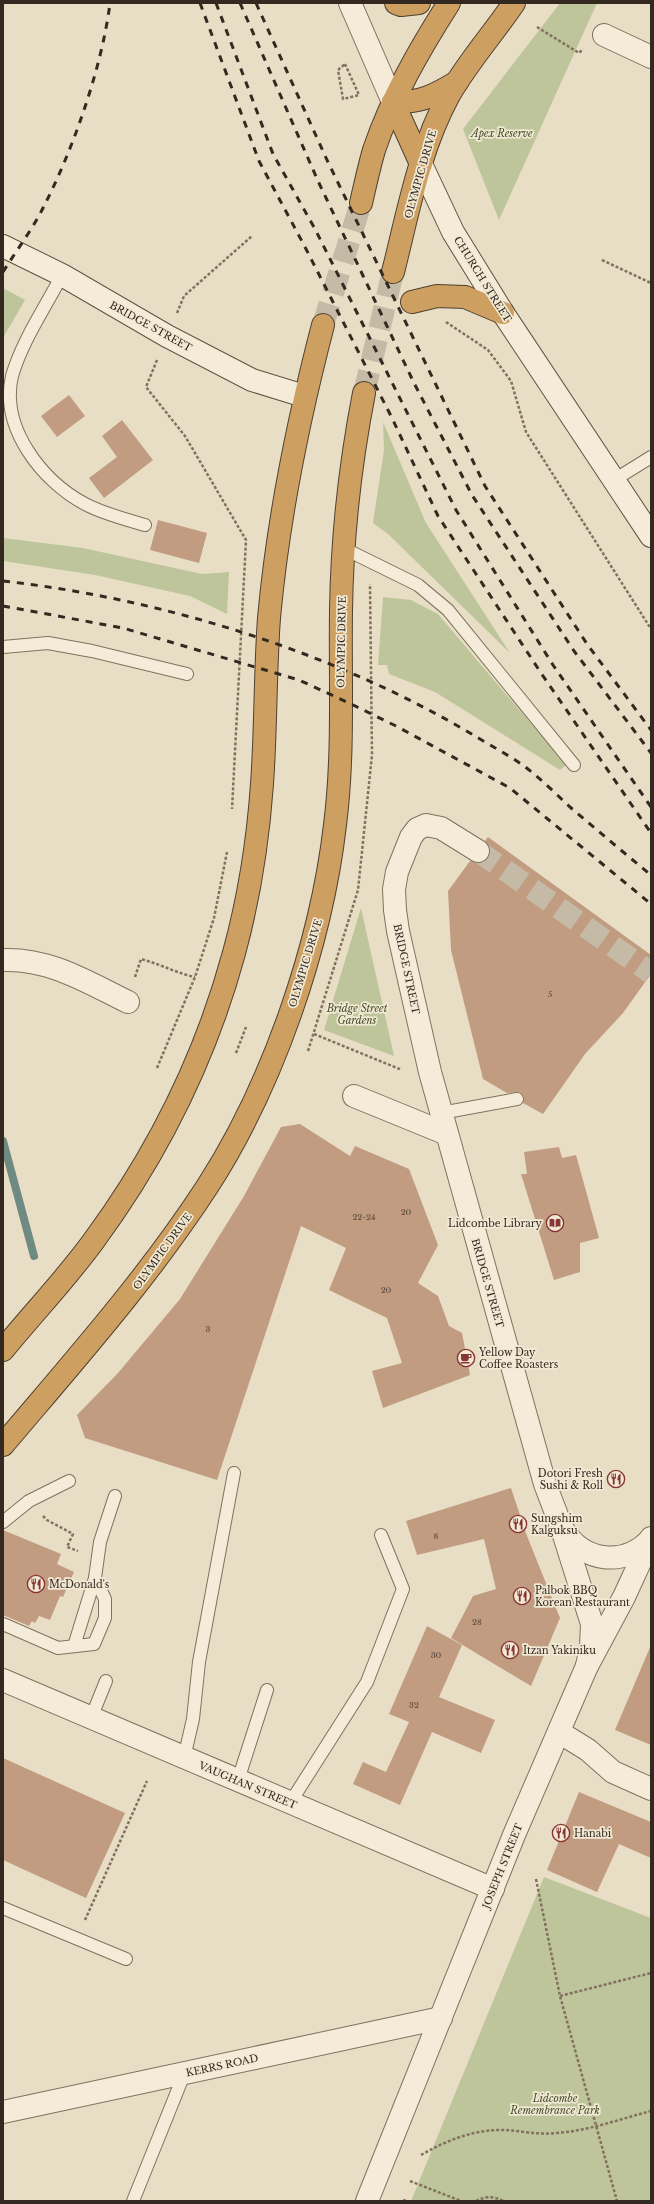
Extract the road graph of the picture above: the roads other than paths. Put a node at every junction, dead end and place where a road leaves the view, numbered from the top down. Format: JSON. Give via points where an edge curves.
{"nodes":[{"id":1,"x":350,"y":3,"type":"edge"},
{"id":2,"x":396,"y":3,"type":"edge"},
{"id":3,"x":419,"y":3,"type":"edge"},
{"id":4,"x":449,"y":3,"type":"edge"},
{"id":5,"x":514,"y":3,"type":"edge"},
{"id":6,"x":604,"y":35,"type":"road end"},
{"id":7,"x":651,"y":57,"type":"edge"},
{"id":8,"x":457,"y":82,"type":"junction"},
{"id":9,"x":393,"y":102,"type":"junction"},
{"id":10,"x":421,"y":164,"type":"junction"},
{"id":11,"x":361,"y":203,"type":"tunnel mouth"},
{"id":12,"x":3,"y":246,"type":"edge"},
{"id":13,"x":393,"y":272,"type":"tunnel mouth"},
{"id":14,"x":62,"y":275,"type":"junction"},
{"id":15,"x":412,"y":302,"type":"dead end"},
{"id":16,"x":503,"y":313,"type":"junction"},
{"id":17,"x":323,"y":325,"type":"tunnel mouth"},
{"id":18,"x":364,"y":393,"type":"tunnel mouth"},
{"id":19,"x":304,"y":396,"type":"junction"},
{"id":20,"x":651,"y":457,"type":"edge"},
{"id":21,"x":614,"y":480,"type":"junction"},
{"id":22,"x":145,"y":525,"type":"dead end"},
{"id":23,"x":651,"y":536,"type":"edge"},
{"id":24,"x":343,"y":548,"type":"junction"},
{"id":25,"x":3,"y":647,"type":"edge"},
{"id":26,"x":187,"y":674,"type":"dead end"},
{"id":27,"x":574,"y":765,"type":"dead end"},
{"id":28,"x":478,"y":851,"type":"tunnel mouth"},
{"id":29,"x":3,"y":960,"type":"edge"},
{"id":30,"x":128,"y":1002,"type":"road end"},
{"id":31,"x":354,"y":1096,"type":"dead end"},
{"id":32,"x":517,"y":1099,"type":"dead end"},
{"id":33,"x":441,"y":1113,"type":"junction"},
{"id":34,"x":447,"y":1134,"type":"junction"},
{"id":35,"x":3,"y":1350,"type":"edge"},
{"id":36,"x":3,"y":1445,"type":"edge"},
{"id":37,"x":234,"y":1473,"type":"dead end"},
{"id":38,"x":69,"y":1481,"type":"dead end"},
{"id":39,"x":116,"y":1496,"type":"dead end"},
{"id":40,"x":3,"y":1522,"type":"edge"},
{"id":41,"x":561,"y":1526,"type":"junction"},
{"id":42,"x":381,"y":1535,"type":"dead end"},
{"id":43,"x":651,"y":1539,"type":"edge"},
{"id":44,"x":95,"y":1578,"type":"junction"},
{"id":45,"x":3,"y":1624,"type":"edge"},
{"id":46,"x":74,"y":1646,"type":"junction"},
{"id":47,"x":587,"y":1666,"type":"junction"},
{"id":48,"x":3,"y":1680,"type":"edge"},
{"id":49,"x":106,"y":1681,"type":"dead end"},
{"id":50,"x":267,"y":1690,"type":"dead end"},
{"id":51,"x":91,"y":1718,"type":"junction"},
{"id":52,"x":559,"y":1732,"type":"junction"},
{"id":53,"x":184,"y":1758,"type":"junction"},
{"id":54,"x":238,"y":1780,"type":"junction"},
{"id":55,"x":651,"y":1789,"type":"edge"},
{"id":56,"x":290,"y":1803,"type":"junction"},
{"id":57,"x":493,"y":1889,"type":"junction"},
{"id":58,"x":3,"y":1908,"type":"edge"},
{"id":59,"x":126,"y":1959,"type":"dead end"},
{"id":60,"x":440,"y":2018,"type":"junction"},
{"id":61,"x":186,"y":2072,"type":"junction"},
{"id":62,"x":3,"y":2112,"type":"edge"},
{"id":63,"x":133,"y":2201,"type":"edge"},
{"id":64,"x":367,"y":2201,"type":"edge"}],
"edges":[{"from":1,"to":9,"type":"street","name":"CHURCH STREET"},
{"from":2,"to":3,"type":"highway"},
{"from":4,"to":9,"type":"highway","via":[[413,61]]},
{"from":5,"to":8,"type":"highway","name":"OLYMPIC DRIVE"},
{"from":6,"to":7,"type":"street"},
{"from":8,"to":9,"type":"highway","via":[[431,98],[409,103]]},
{"from":8,"to":10,"type":"highway","name":"OLYMPIC DRIVE","via":[[436,122]]},
{"from":9,"to":10,"type":"highway","name":"CHURCH STREET"},
{"from":9,"to":11,"type":"highway","via":[[374,150]]},
{"from":10,"to":13,"type":"highway","name":"OLYMPIC DRIVE"},
{"from":10,"to":16,"type":"street","name":"CHURCH STREET","via":[[453,232]]},
{"from":12,"to":14,"type":"street","name":"BRIDGE STREET"},
{"from":14,"to":19,"type":"street","name":"BRIDGE STREET","via":[[167,336],[252,380]]},
{"from":14,"to":22,"type":"lane","via":[[22,350],[12,377],[9,397],[20,442],[38,467],[84,504]]},
{"from":15,"to":16,"type":"highway","via":[[437,296],[465,297]]},
{"from":16,"to":21,"type":"street","name":"CHURCH STREET"},
{"from":17,"to":19,"type":"highway"},
{"from":18,"to":24,"type":"highway","name":"OLYMPIC DRIVE","via":[[356,437]]},
{"from":19,"to":35,"type":"highway","via":[[273,580],[258,829],[244,913],[221,996],[191,1075],[164,1131],[136,1179],[94,1240]]},
{"from":20,"to":21,"type":"lane"},
{"from":21,"to":23,"type":"street","name":"CHURCH STREET"},
{"from":24,"to":27,"type":"lane","via":[[418,585],[448,610]]},
{"from":24,"to":36,"type":"highway","name":"OLYMPIC DRIVE","via":[[340,744],[335,825],[319,917],[280,1040],[245,1120],[209,1184],[181,1226],[144,1277]]},
{"from":25,"to":26,"type":"lane","via":[[48,643]]},
{"from":28,"to":33,"type":"street","name":"BRIDGE STREET","via":[[440,828],[426,825],[417,829],[410,837],[399,865],[394,888],[398,931]]},
{"from":29,"to":30,"type":"street","via":[[32,960],[54,966]]},
{"from":31,"to":34,"type":"street"},
{"from":32,"to":33,"type":"lane"},
{"from":33,"to":34,"type":"street","name":"BRIDGE STREET"},
{"from":34,"to":41,"type":"street","name":"BRIDGE STREET","via":[[545,1484]]},
{"from":37,"to":53,"type":"lane","via":[[199,1662],[194,1719]]},
{"from":38,"to":40,"type":"lane","via":[[30,1501]]},
{"from":39,"to":44,"type":"lane","via":[[100,1542]]},
{"from":41,"to":43,"type":"street","via":[[579,1549],[596,1556],[622,1556],[637,1550]]},
{"from":41,"to":47,"type":"street","name":"BRIDGE STREET","via":[[592,1624]]},
{"from":42,"to":56,"type":"lane","via":[[403,1590],[367,1682]]},
{"from":43,"to":47,"type":"street","name":"JOSEPH STREET"},
{"from":44,"to":46,"type":"lane"},
{"from":44,"to":46,"type":"lane","via":[[106,1599],[105,1618],[94,1644]]},
{"from":45,"to":46,"type":"lane","via":[[58,1648]]},
{"from":47,"to":52,"type":"street","name":"JOSEPH STREET"},
{"from":48,"to":51,"type":"street","name":"VAUGHAN STREET"},
{"from":49,"to":51,"type":"lane"},
{"from":50,"to":54,"type":"lane"},
{"from":51,"to":53,"type":"street","name":"VAUGHAN STREET"},
{"from":52,"to":55,"type":"street","via":[[588,1750],[613,1772]]},
{"from":52,"to":57,"type":"street","name":"JOSEPH STREET"},
{"from":53,"to":54,"type":"street","name":"VAUGHAN STREET"},
{"from":54,"to":56,"type":"street","name":"VAUGHAN STREET"},
{"from":56,"to":57,"type":"street","name":"VAUGHAN STREET"},
{"from":57,"to":60,"type":"street","name":"JOSEPH STREET"},
{"from":58,"to":59,"type":"lane"},
{"from":60,"to":61,"type":"street","name":"KERRS ROAD"},
{"from":60,"to":64,"type":"street","name":"JOSEPH STREET"},
{"from":61,"to":62,"type":"street","name":"KERRS ROAD"},
{"from":61,"to":63,"type":"lane"}]}
